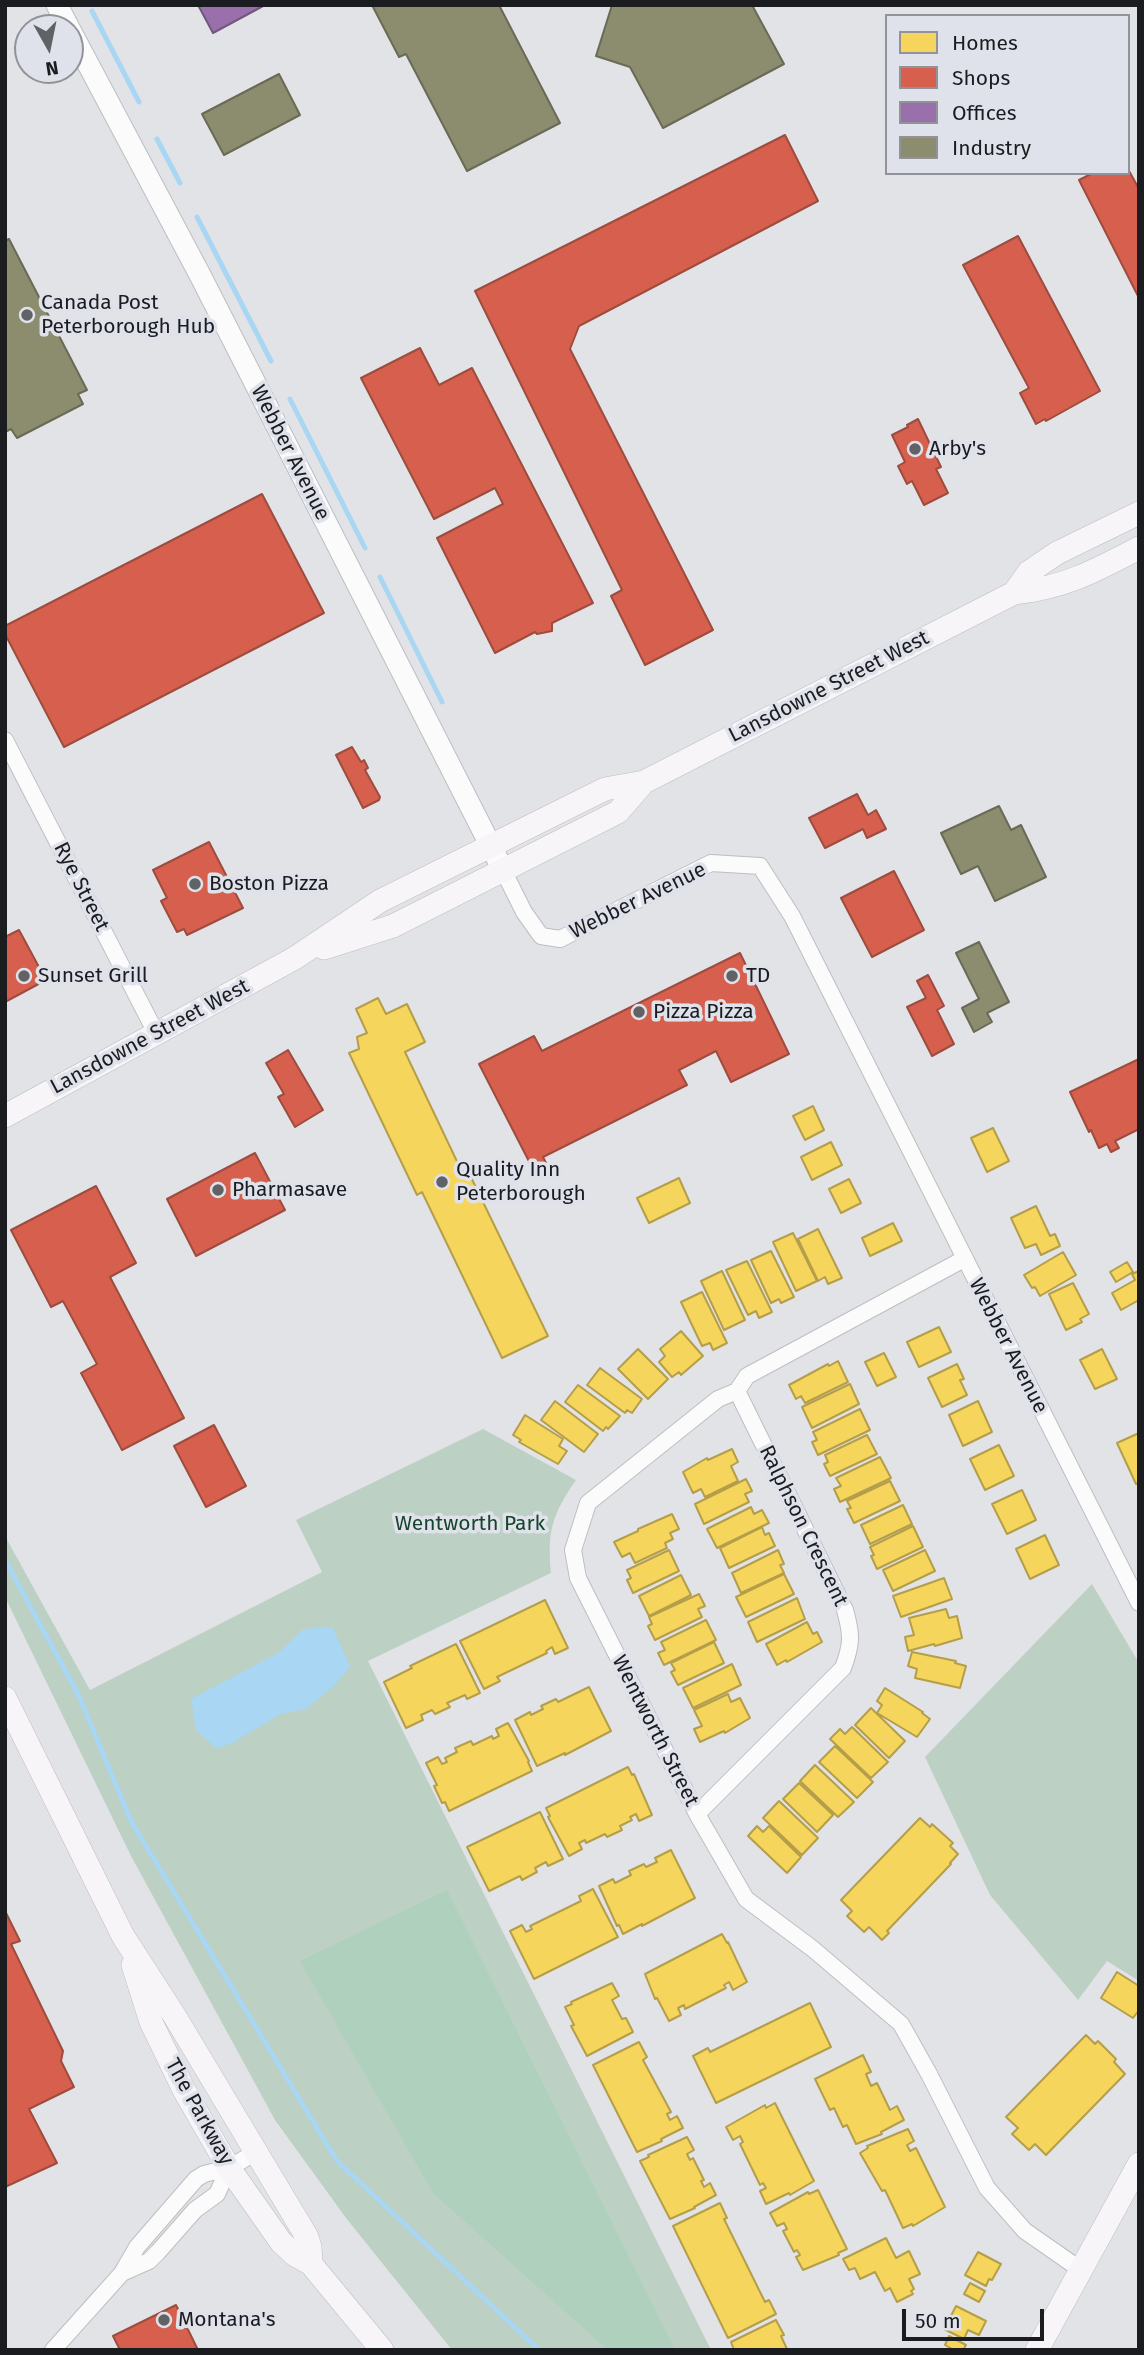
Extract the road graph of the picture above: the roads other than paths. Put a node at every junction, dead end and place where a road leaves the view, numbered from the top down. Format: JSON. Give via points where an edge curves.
{"nodes":[{"id":1,"x":84,"y":55,"type":"edge"},
{"id":2,"x":1139,"y":513,"type":"edge"},
{"id":3,"x":1139,"y":548,"type":"edge"},
{"id":4,"x":1014,"y":593,"type":"junction"},
{"id":5,"x":5,"y":740,"type":"edge"},
{"id":6,"x":644,"y":782,"type":"junction"},
{"id":7,"x":490,"y":846,"type":"junction"},
{"id":8,"x":503,"y":870,"type":"junction"},
{"id":9,"x":295,"y":958,"type":"junction"},
{"id":10,"x":156,"y":1033,"type":"junction"},
{"id":11,"x":5,"y":1116,"type":"edge"},
{"id":12,"x":964,"y":1259,"type":"junction"},
{"id":13,"x":737,"y":1391,"type":"junction"},
{"id":14,"x":1139,"y":1603,"type":"edge"},
{"id":15,"x":5,"y":1698,"type":"edge"},
{"id":16,"x":697,"y":1814,"type":"junction"},
{"id":17,"x":124,"y":1936,"type":"junction"},
{"id":18,"x":256,"y":2152,"type":"junction"},
{"id":19,"x":1139,"y":2164,"type":"edge"},
{"id":20,"x":229,"y":2168,"type":"junction"},
{"id":21,"x":311,"y":2264,"type":"junction"},
{"id":22,"x":1081,"y":2270,"type":"junction"},
{"id":23,"x":122,"y":2273,"type":"junction"},
{"id":24,"x":53,"y":2350,"type":"edge"},
{"id":25,"x":382,"y":2350,"type":"edge"},
{"id":26,"x":1037,"y":2350,"type":"edge"}],
"edges":[{"from":1,"to":7,"type":"street","name":"Webber Avenue"},
{"from":2,"to":4,"type":"main road","name":"Lansdowne Street West","via":[[1057,553],[1030,572]]},
{"from":3,"to":4,"type":"main road","name":"Lansdowne Street West","via":[[1077,580]]},
{"from":4,"to":6,"type":"main road","name":"Lansdowne Street West"},
{"from":5,"to":10,"type":"street","name":"Rye Street"},
{"from":6,"to":7,"type":"main road","name":"Lansdowne Street West","via":[[605,789]]},
{"from":6,"to":8,"type":"main road","name":"Lansdowne Street West","via":[[618,812]]},
{"from":7,"to":8,"type":"street","name":"Webber Avenue"},
{"from":7,"to":9,"type":"main road","name":"Lansdowne Street West","via":[[380,901]]},
{"from":8,"to":9,"type":"main road","name":"Lansdowne Street West","via":[[393,926]]},
{"from":8,"to":12,"type":"street","name":"Webber Avenue","via":[[541,936],[560,939],[711,863],[760,866],[792,916]]},
{"from":9,"to":10,"type":"main road","name":"Lansdowne Street West"},
{"from":10,"to":11,"type":"main road","name":"Lansdowne Street West"},
{"from":12,"to":13,"type":"street","name":"Wentworth Street","via":[[747,1376]]},
{"from":12,"to":14,"type":"street","name":"Webber Avenue"},
{"from":13,"to":16,"type":"street","name":"Ralphson Crescent","via":[[845,1610],[851,1648],[843,1668]]},
{"from":13,"to":16,"type":"street","name":"Wentworth Street","via":[[718,1399],[588,1503],[573,1550],[578,1578]]},
{"from":15,"to":17,"type":"main road","name":"The Parkway"},
{"from":16,"to":22,"type":"street","name":"Wentworth Street","via":[[746,1899],[901,2024],[987,2188],[1025,2231]]},
{"from":17,"to":18,"type":"main road","name":"The Parkway"},
{"from":17,"to":20,"type":"main road","name":"The Parkway","via":[[151,2022]]},
{"from":18,"to":20,"type":"street"},
{"from":18,"to":21,"type":"main road","name":"The Parkway","via":[[307,2237]]},
{"from":19,"to":22,"type":"main road"},
{"from":20,"to":21,"type":"main road","name":"The Parkway","via":[[281,2242]]},
{"from":20,"to":23,"type":"street","via":[[217,2194],[195,2210],[149,2261]]},
{"from":20,"to":23,"type":"street","via":[[196,2179],[137,2247]]},
{"from":21,"to":25,"type":"main road","name":"The Parkway"},
{"from":22,"to":26,"type":"main road"},
{"from":23,"to":24,"type":"street"}]}
